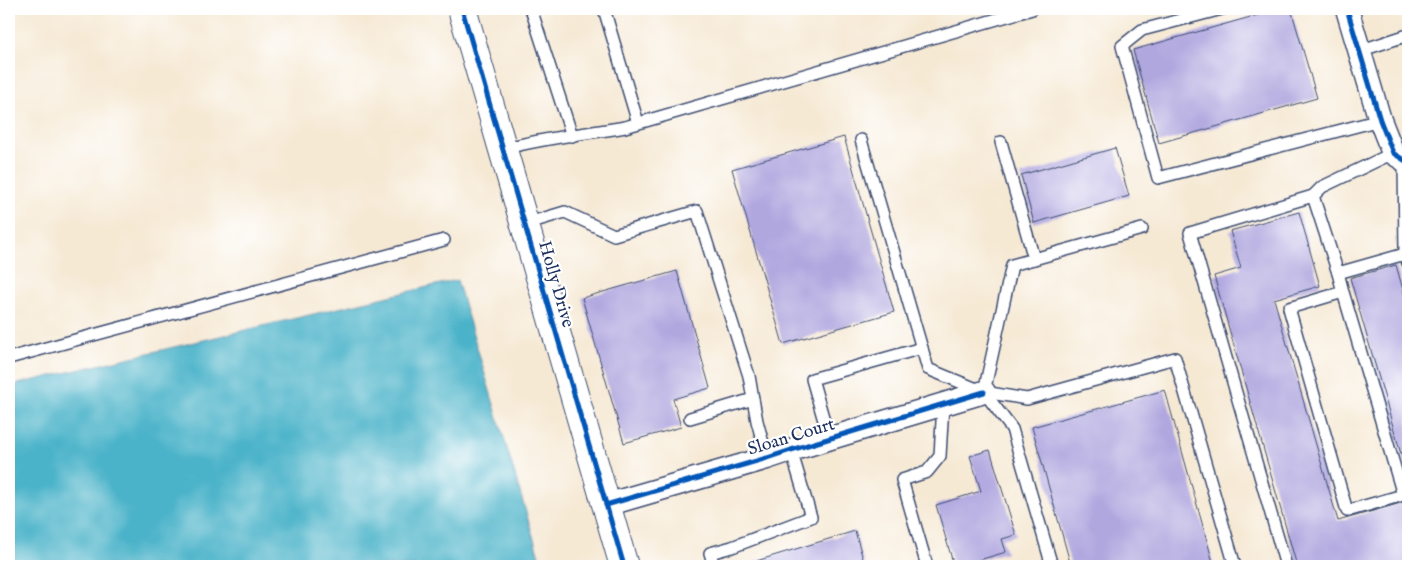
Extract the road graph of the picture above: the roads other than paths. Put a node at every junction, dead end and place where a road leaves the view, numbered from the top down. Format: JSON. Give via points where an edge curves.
{"nodes":[{"id":1,"x":462,"y":9,"type":"edge"},
{"id":2,"x":531,"y":9,"type":"edge"},
{"id":3,"x":604,"y":9,"type":"edge"},
{"id":4,"x":1032,"y":9,"type":"edge"},
{"id":5,"x":1222,"y":9,"type":"edge"},
{"id":6,"x":1347,"y":9,"type":"edge"},
{"id":7,"x":1408,"y":35,"type":"edge"},
{"id":8,"x":1359,"y":51,"type":"junction"},
{"id":9,"x":1380,"y":120,"type":"junction"},
{"id":10,"x":638,"y":123,"type":"junction"},
{"id":11,"x":572,"y":136,"type":"junction"},
{"id":12,"x":861,"y":140,"type":"dead end"},
{"id":13,"x":1001,"y":142,"type":"dead end"},
{"id":14,"x":503,"y":149,"type":"junction"},
{"id":15,"x":1402,"y":158,"type":"edge"},
{"id":16,"x":1313,"y":196,"type":"junction"},
{"id":17,"x":525,"y":224,"type":"junction"},
{"id":18,"x":1142,"y":229,"type":"dead end"},
{"id":19,"x":444,"y":240,"type":"dead end"},
{"id":20,"x":1407,"y":258,"type":"edge"},
{"id":21,"x":1034,"y":259,"type":"junction"},
{"id":22,"x":1338,"y":273,"type":"junction"},
{"id":23,"x":1343,"y":292,"type":"junction"},
{"id":24,"x":922,"y":348,"type":"junction"},
{"id":25,"x":9,"y":358,"type":"edge"},
{"id":26,"x":984,"y":392,"type":"junction"},
{"id":27,"x":753,"y":400,"type":"junction"},
{"id":28,"x":944,"y":404,"type":"junction"},
{"id":29,"x":690,"y":418,"type":"dead end"},
{"id":30,"x":829,"y":438,"type":"junction"},
{"id":31,"x":791,"y":450,"type":"junction"},
{"id":32,"x":767,"y":458,"type":"junction"},
{"id":33,"x":606,"y":505,"type":"junction"},
{"id":34,"x":624,"y":566,"type":"edge"},
{"id":35,"x":714,"y":566,"type":"edge"},
{"id":36,"x":927,"y":566,"type":"edge"},
{"id":37,"x":1052,"y":566,"type":"edge"},
{"id":38,"x":1235,"y":566,"type":"edge"},
{"id":39,"x":1286,"y":566,"type":"edge"}],
"edges":[{"from":1,"to":14,"type":"street","name":"Holly Drive"},
{"from":2,"to":11,"type":"lane"},
{"from":3,"to":10,"type":"lane"},
{"from":4,"to":10,"type":"lane"},
{"from":5,"to":9,"type":"lane","via":[[1142,30],[1122,46],[1158,178]]},
{"from":6,"to":8,"type":"street"},
{"from":7,"to":8,"type":"lane"},
{"from":8,"to":9,"type":"street"},
{"from":9,"to":15,"type":"street"},
{"from":10,"to":11,"type":"lane"},
{"from":11,"to":14,"type":"lane","via":[[534,140]]},
{"from":12,"to":24,"type":"lane"},
{"from":13,"to":21,"type":"lane"},
{"from":14,"to":17,"type":"street","name":"Holly Drive"},
{"from":15,"to":16,"type":"lane","via":[[1322,187]]},
{"from":15,"to":20,"type":"lane"},
{"from":16,"to":22,"type":"lane"},
{"from":16,"to":39,"type":"lane","via":[[1190,233]]},
{"from":17,"to":27,"type":"lane","via":[[565,212],[614,235],[697,211],[749,376]]},
{"from":17,"to":33,"type":"street","name":"Holly Drive"},
{"from":18,"to":21,"type":"lane"},
{"from":19,"to":25,"type":"lane"},
{"from":20,"to":22,"type":"lane"},
{"from":21,"to":26,"type":"lane","via":[[1012,265]]},
{"from":22,"to":23,"type":"lane"},
{"from":23,"to":23,"type":"lane","via":[[1289,308],[1347,511],[1403,495]]},
{"from":24,"to":26,"type":"lane","via":[[928,369]]},
{"from":24,"to":30,"type":"lane","via":[[812,380]]},
{"from":26,"to":28,"type":"street","name":"Sloan Court"},
{"from":26,"to":37,"type":"lane","via":[[1012,429]]},
{"from":26,"to":38,"type":"lane","via":[[1027,399],[1175,358]]},
{"from":27,"to":29,"type":"lane"},
{"from":27,"to":32,"type":"lane"},
{"from":28,"to":30,"type":"street","name":"Sloan Court"},
{"from":28,"to":36,"type":"lane","via":[[940,456],[927,472],[902,480]]},
{"from":30,"to":31,"type":"street","name":"Sloan Court"},
{"from":31,"to":32,"type":"street","name":"Sloan Court"},
{"from":31,"to":35,"type":"lane","via":[[811,517],[710,553]]},
{"from":32,"to":33,"type":"street","name":"Sloan Court"},
{"from":33,"to":34,"type":"street","name":"Holly Drive"}]}
